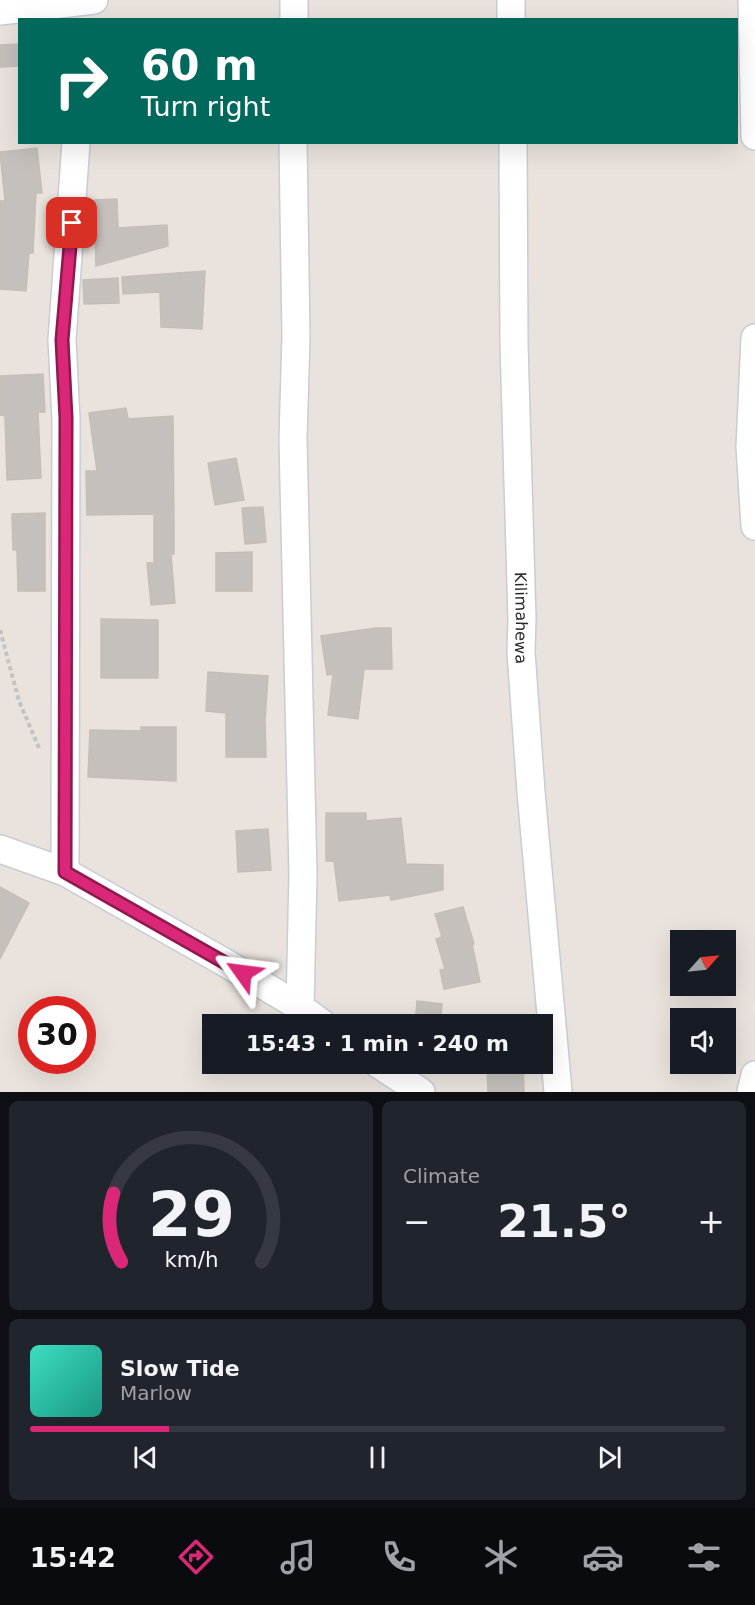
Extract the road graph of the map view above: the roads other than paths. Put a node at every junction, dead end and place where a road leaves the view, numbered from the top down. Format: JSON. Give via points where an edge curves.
{"nodes":[{"id":1,"x":294,"y":0,"type":"edge"},
{"id":2,"x":511,"y":0,"type":"edge"},
{"id":3,"x":752,"y":0,"type":"edge"},
{"id":4,"x":79,"y":5,"type":"edge"},
{"id":5,"x":0,"y":11,"type":"edge"},
{"id":6,"x":294,"y":18,"type":"edge"},
{"id":7,"x":511,"y":18,"type":"edge"},
{"id":8,"x":755,"y":136,"type":"edge"},
{"id":9,"x":76,"y":144,"type":"edge"},
{"id":10,"x":293,"y":144,"type":"edge"},
{"id":11,"x":513,"y":144,"type":"edge"},
{"id":12,"x":755,"y":338,"type":"edge"},
{"id":13,"x":755,"y":526,"type":"edge"},
{"id":14,"x":0,"y":849,"type":"edge"},
{"id":15,"x":65,"y":872,"type":"junction"},
{"id":16,"x":300,"y":1007,"type":"junction"},
{"id":17,"x":309,"y":1014,"type":"edge"},
{"id":18,"x":393,"y":1074,"type":"edge"},
{"id":19,"x":755,"y":1075,"type":"edge"},
{"id":20,"x":421,"y":1092,"type":"edge"},
{"id":21,"x":558,"y":1092,"type":"edge"},
{"id":22,"x":751,"y":1092,"type":"edge"}],
"edges":[{"from":1,"to":6,"type":"street"},
{"from":2,"to":7,"type":"street"},
{"from":3,"to":8,"type":"street"},
{"from":4,"to":5,"type":"street"},
{"from":9,"to":15,"type":"street","via":[[62,340],[66,418]]},
{"from":10,"to":16,"type":"street","via":[[293,439],[303,874]]},
{"from":11,"to":21,"type":"street","name":"Kilimahewa","via":[[521,652]]},
{"from":12,"to":13,"type":"street","via":[[750,447]]},
{"from":14,"to":15,"type":"street"},
{"from":15,"to":16,"type":"street"},
{"from":16,"to":17,"type":"street"},
{"from":18,"to":20,"type":"street"},
{"from":19,"to":22,"type":"street"}]}
